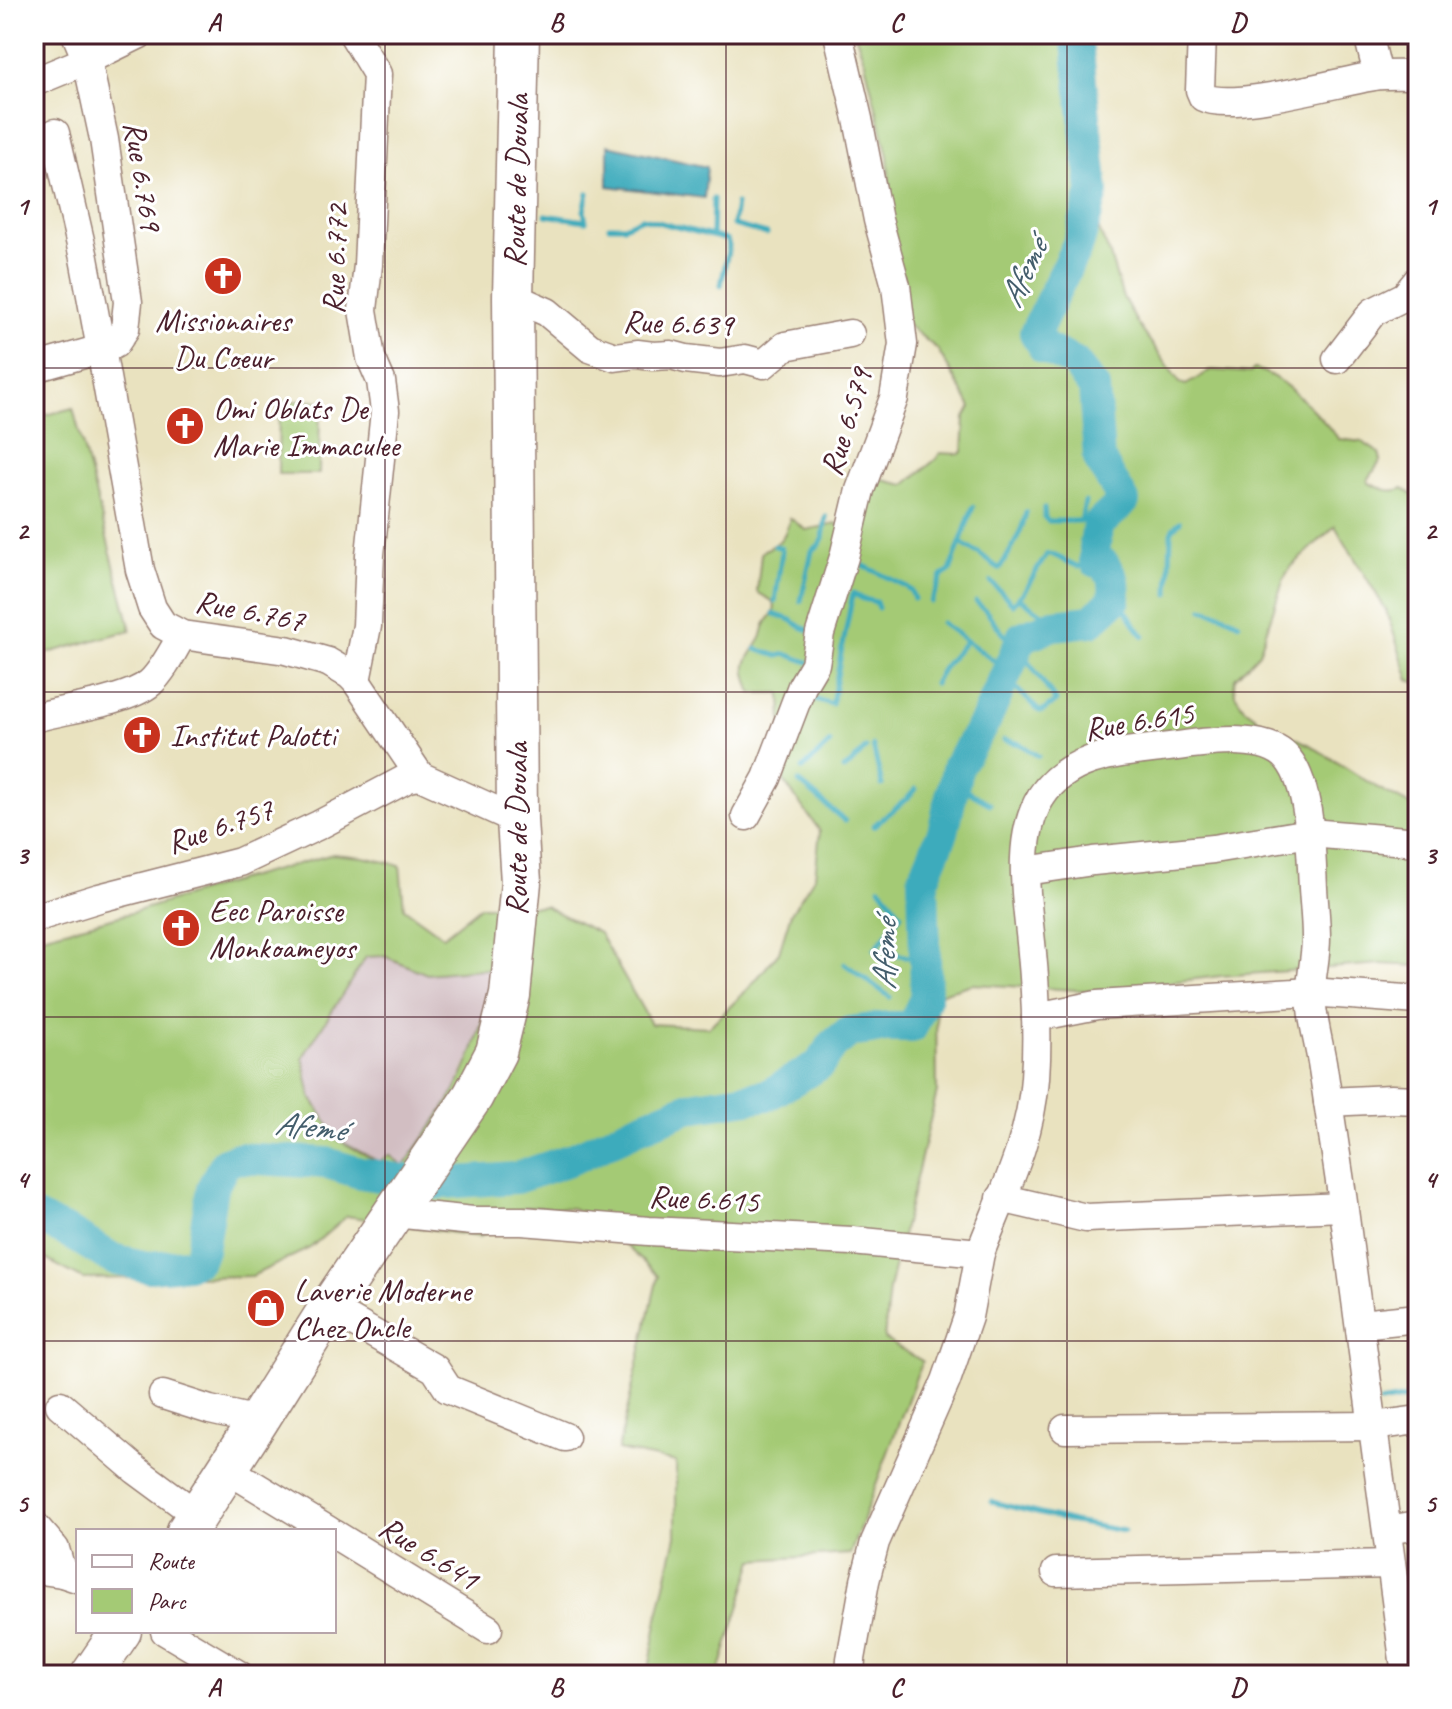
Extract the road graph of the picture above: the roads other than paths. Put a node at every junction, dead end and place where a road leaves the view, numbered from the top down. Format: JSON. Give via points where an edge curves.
{"nodes":[{"id":1,"x":140,"y":34,"type":"edge"},
{"id":2,"x":353,"y":34,"type":"edge"},
{"id":3,"x":519,"y":34,"type":"edge"},
{"id":4,"x":838,"y":34,"type":"edge"},
{"id":5,"x":1202,"y":34,"type":"edge"},
{"id":6,"x":1368,"y":34,"type":"edge"},
{"id":7,"x":81,"y":47,"type":"edge"},
{"id":8,"x":1378,"y":75,"type":"junction"},
{"id":9,"x":1418,"y":75,"type":"edge"},
{"id":10,"x":34,"y":82,"type":"edge"},
{"id":11,"x":55,"y":133,"type":"dead end"},
{"id":12,"x":1418,"y":280,"type":"edge"},
{"id":13,"x":513,"y":297,"type":"junction"},
{"id":14,"x":850,"y":334,"type":"dead end"},
{"id":15,"x":101,"y":349,"type":"junction"},
{"id":16,"x":1337,"y":359,"type":"dead end"},
{"id":17,"x":34,"y":368,"type":"edge"},
{"id":18,"x":182,"y":635,"type":"junction"},
{"id":19,"x":356,"y":681,"type":"junction"},
{"id":20,"x":34,"y":718,"type":"edge"},
{"id":21,"x":420,"y":776,"type":"junction"},
{"id":22,"x":746,"y":816,"type":"dead end"},
{"id":23,"x":517,"y":820,"type":"junction"},
{"id":24,"x":1310,"y":833,"type":"junction"},
{"id":25,"x":1418,"y":842,"type":"edge"},
{"id":26,"x":1026,"y":871,"type":"junction"},
{"id":27,"x":34,"y":918,"type":"edge"},
{"id":28,"x":1311,"y":992,"type":"junction"},
{"id":29,"x":1418,"y":1000,"type":"edge"},
{"id":30,"x":1036,"y":1017,"type":"junction"},
{"id":31,"x":1418,"y":1100,"type":"edge"},
{"id":32,"x":1328,"y":1102,"type":"junction"},
{"id":33,"x":1001,"y":1198,"type":"junction"},
{"id":34,"x":398,"y":1207,"type":"junction"},
{"id":35,"x":1343,"y":1207,"type":"junction"},
{"id":36,"x":980,"y":1253,"type":"junction"},
{"id":37,"x":329,"y":1308,"type":"junction"},
{"id":38,"x":1418,"y":1318,"type":"edge"},
{"id":39,"x":1360,"y":1324,"type":"junction"},
{"id":40,"x":163,"y":1395,"type":"dead end"},
{"id":41,"x":60,"y":1405,"type":"dead end"},
{"id":42,"x":1418,"y":1420,"type":"edge"},
{"id":43,"x":258,"y":1421,"type":"junction"},
{"id":44,"x":1374,"y":1426,"type":"junction"},
{"id":45,"x":1065,"y":1429,"type":"dead end"},
{"id":46,"x":565,"y":1437,"type":"dead end"},
{"id":47,"x":227,"y":1469,"type":"junction"},
{"id":48,"x":192,"y":1523,"type":"edge"},
{"id":49,"x":34,"y":1525,"type":"edge"},
{"id":50,"x":1418,"y":1525,"type":"edge"},
{"id":51,"x":326,"y":1529,"type":"edge"},
{"id":52,"x":1387,"y":1530,"type":"junction"},
{"id":53,"x":336,"y":1535,"type":"edge"},
{"id":54,"x":1391,"y":1564,"type":"junction"},
{"id":55,"x":34,"y":1569,"type":"edge"},
{"id":56,"x":1056,"y":1572,"type":"dead end"},
{"id":57,"x":70,"y":1576,"type":"edge"},
{"id":58,"x":488,"y":1629,"type":"dead end"},
{"id":59,"x":120,"y":1633,"type":"edge"},
{"id":60,"x":168,"y":1633,"type":"edge"},
{"id":61,"x":1410,"y":1638,"type":"edge"},
{"id":62,"x":91,"y":1675,"type":"edge"},
{"id":63,"x":239,"y":1675,"type":"edge"},
{"id":64,"x":850,"y":1675,"type":"edge"},
{"id":65,"x":1406,"y":1675,"type":"edge"}],
"edges":[{"from":1,"to":7,"type":"street"},
{"from":2,"to":19,"type":"street","name":"Rue 6.772","via":[[377,74],[363,310],[385,411],[367,626]]},
{"from":3,"to":13,"type":"highway","name":"Route de Douala"},
{"from":4,"to":22,"type":"street","name":"Rue 6.579","via":[[896,286],[903,344],[894,398],[860,490],[815,664]]},
{"from":5,"to":8,"type":"street","via":[[1200,90],[1209,101],[1273,97]]},
{"from":6,"to":8,"type":"street"},
{"from":7,"to":10,"type":"street"},
{"from":7,"to":15,"type":"street","name":"Rue 6.769","via":[[108,165],[128,302],[125,329],[115,344]]},
{"from":8,"to":9,"type":"street"},
{"from":11,"to":15,"type":"street","name":"Rue 6.767"},
{"from":12,"to":16,"type":"street","via":[[1405,296],[1373,312]]},
{"from":13,"to":14,"type":"street","name":"Rue 6.639","via":[[547,312],[590,348],[615,357],[671,355],[764,364],[785,346]]},
{"from":13,"to":23,"type":"highway","name":"Route de Douala"},
{"from":15,"to":17,"type":"street"},
{"from":15,"to":18,"type":"street","name":"Rue 6.767","via":[[140,570],[152,608],[163,625]]},
{"from":18,"to":19,"type":"street","name":"Rue 6.767","via":[[286,650],[328,662]]},
{"from":18,"to":20,"type":"street","via":[[151,682],[135,693]]},
{"from":19,"to":21,"type":"street","name":"Rue 6.767"},
{"from":21,"to":23,"type":"street"},
{"from":21,"to":27,"type":"street","name":"Rue 6.757","via":[[240,862]]},
{"from":23,"to":34,"type":"highway","name":"Route de Douala","via":[[521,882],[510,995],[496,1052],[473,1096]]},
{"from":24,"to":25,"type":"street"},
{"from":24,"to":26,"type":"street"},
{"from":24,"to":26,"type":"street","name":"Rue 6.615","via":[[1294,767],[1272,746],[1220,742],[1145,750],[1089,760],[1054,781],[1031,821]]},
{"from":24,"to":28,"type":"street","name":"Rue 6.615","via":[[1316,942]]},
{"from":26,"to":30,"type":"street","name":"Rue 6.615"},
{"from":28,"to":29,"type":"street"},
{"from":28,"to":30,"type":"street","via":[[1097,1005]]},
{"from":28,"to":32,"type":"street","name":"Rue 6.615"},
{"from":30,"to":33,"type":"street","name":"Rue 6.615","via":[[1029,1119]]},
{"from":31,"to":32,"type":"street"},
{"from":32,"to":35,"type":"street","name":"Rue 6.615"},
{"from":33,"to":35,"type":"street","via":[[1086,1218]]},
{"from":33,"to":36,"type":"street","name":"Rue 6.615"},
{"from":34,"to":36,"type":"street","name":"Rue 6.615","via":[[473,1221],[761,1235]]},
{"from":34,"to":37,"type":"highway","name":"Route de Douala"},
{"from":35,"to":39,"type":"street","name":"Rue 6.615"},
{"from":36,"to":64,"type":"street","via":[[968,1317],[946,1381],[875,1542]]},
{"from":37,"to":43,"type":"highway","name":"Route de Douala"},
{"from":37,"to":46,"type":"street","via":[[435,1369],[448,1389]]},
{"from":38,"to":39,"type":"street"},
{"from":39,"to":44,"type":"street","name":"Rue 6.615"},
{"from":40,"to":43,"type":"street"},
{"from":41,"to":48,"type":"street"},
{"from":42,"to":44,"type":"street"},
{"from":43,"to":47,"type":"highway","name":"Route de Douala"},
{"from":44,"to":45,"type":"street"},
{"from":44,"to":52,"type":"street","name":"Rue 6.615"},
{"from":47,"to":48,"type":"highway","name":"Route de Douala"},
{"from":47,"to":51,"type":"street","name":"Rue 6.641"},
{"from":49,"to":57,"type":"street"},
{"from":50,"to":52,"type":"street"},
{"from":52,"to":54,"type":"street","name":"Rue 6.615"},
{"from":53,"to":58,"type":"street","name":"Rue 6.641"},
{"from":54,"to":56,"type":"street"},
{"from":54,"to":61,"type":"street","name":"Rue 6.615"},
{"from":55,"to":57,"type":"street"},
{"from":59,"to":62,"type":"highway"},
{"from":60,"to":63,"type":"street"},
{"from":61,"to":65,"type":"street","name":"Rue 6.615"}]}
